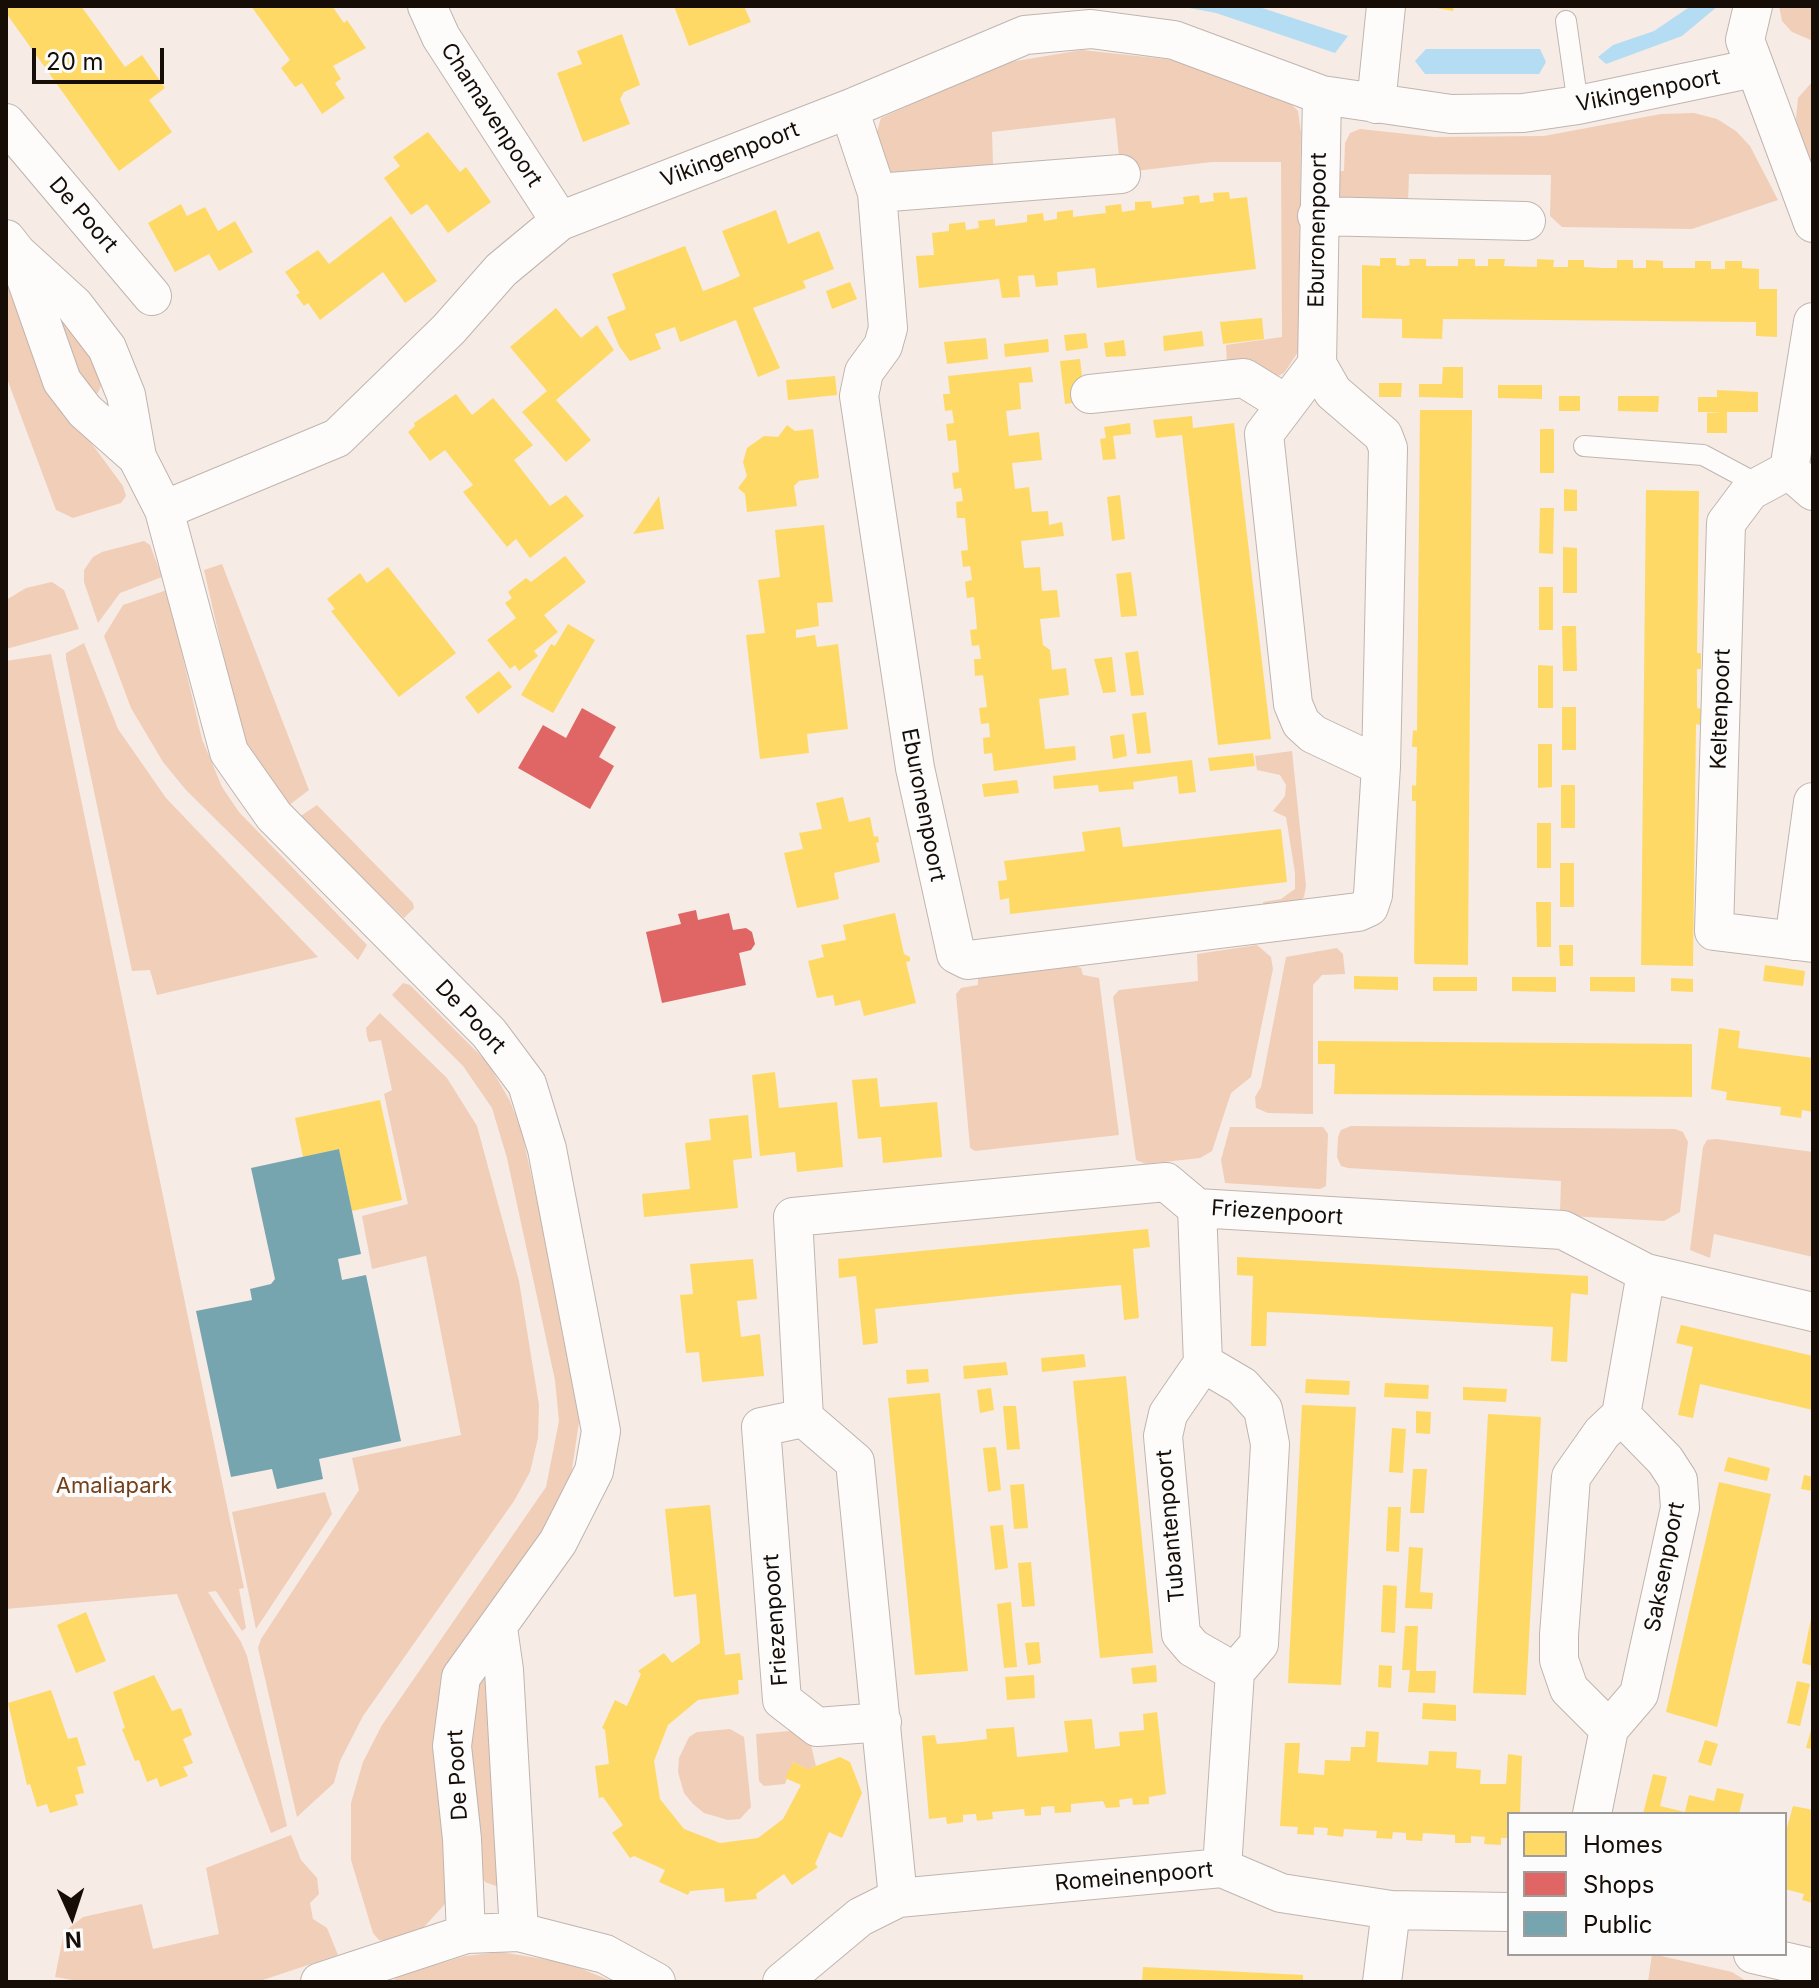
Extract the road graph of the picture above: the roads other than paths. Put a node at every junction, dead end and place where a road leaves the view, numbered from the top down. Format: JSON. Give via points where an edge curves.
{"nodes":[{"id":1,"x":427,"y":6,"type":"edge"},
{"id":2,"x":1386,"y":6,"type":"edge"},
{"id":3,"x":1753,"y":6,"type":"edge"},
{"id":4,"x":1056,"y":18,"type":"edge"},
{"id":5,"x":1566,"y":21,"type":"dead end"},
{"id":6,"x":1754,"y":68,"type":"junction"},
{"id":7,"x":1322,"y":95,"type":"junction"},
{"id":8,"x":1376,"y":104,"type":"junction"},
{"id":9,"x":1578,"y":105,"type":"junction"},
{"id":10,"x":849,"y":109,"type":"junction"},
{"id":11,"x":9,"y":133,"type":"edge"},
{"id":12,"x":1121,"y":174,"type":"dead end"},
{"id":13,"x":877,"y":193,"type":"junction"},
{"id":14,"x":1317,"y":216,"type":"junction"},
{"id":15,"x":560,"y":221,"type":"junction"},
{"id":16,"x":1526,"y":221,"type":"dead end"},
{"id":17,"x":1813,"y":223,"type":"edge"},
{"id":18,"x":11,"y":246,"type":"edge"},
{"id":19,"x":152,"y":296,"type":"dead end"},
{"id":20,"x":1813,"y":322,"type":"edge"},
{"id":21,"x":1317,"y":364,"type":"junction"},
{"id":22,"x":1090,"y":394,"type":"dead end"},
{"id":23,"x":1286,"y":404,"type":"junction"},
{"id":24,"x":1584,"y":446,"type":"dead end"},
{"id":25,"x":137,"y":457,"type":"junction"},
{"id":26,"x":1788,"y":482,"type":"edge"},
{"id":27,"x":164,"y":510,"type":"junction"},
{"id":28,"x":1381,"y":766,"type":"junction"},
{"id":29,"x":1813,"y":802,"type":"edge"},
{"id":30,"x":1803,"y":942,"type":"edge"},
{"id":31,"x":1197,"y":1208,"type":"junction"},
{"id":32,"x":1646,"y":1273,"type":"junction"},
{"id":33,"x":1813,"y":1312,"type":"edge"},
{"id":34,"x":1203,"y":1363,"type":"junction"},
{"id":35,"x":1621,"y":1415,"type":"junction"},
{"id":36,"x":804,"y":1418,"type":"junction"},
{"id":37,"x":498,"y":1628,"type":"junction"},
{"id":38,"x":1235,"y":1672,"type":"junction"},
{"id":39,"x":882,"y":1722,"type":"junction"},
{"id":40,"x":1609,"y":1729,"type":"junction"},
{"id":41,"x":1592,"y":1812,"type":"edge"},
{"id":42,"x":1222,"y":1868,"type":"junction"},
{"id":43,"x":898,"y":1898,"type":"junction"},
{"id":44,"x":1391,"y":1910,"type":"junction"},
{"id":45,"x":1507,"y":1912,"type":"edge"},
{"id":46,"x":519,"y":1932,"type":"junction"},
{"id":47,"x":466,"y":1934,"type":"junction"},
{"id":48,"x":1764,"y":1965,"type":"edge"},
{"id":49,"x":1813,"y":1968,"type":"edge"},
{"id":50,"x":320,"y":1982,"type":"edge"},
{"id":51,"x":656,"y":1982,"type":"edge"},
{"id":52,"x":782,"y":1982,"type":"edge"},
{"id":53,"x":1382,"y":1982,"type":"edge"}],
"edges":[{"from":1,"to":15,"type":"street","name":"Chamavenpoort","via":[[441,37]]},
{"from":2,"to":8,"type":"street"},
{"from":3,"to":6,"type":"street","via":[[1745,40]]},
{"from":4,"to":7,"type":"street","name":"Vikingenpoort","via":[[1091,29],[1174,40]]},
{"from":4,"to":10,"type":"street","name":"Vikingenpoort"},
{"from":5,"to":9,"type":"lane"},
{"from":6,"to":9,"type":"street","name":"Vikingenpoort"},
{"from":6,"to":17,"type":"street"},
{"from":7,"to":8,"type":"street","name":"Vikingenpoort"},
{"from":7,"to":14,"type":"street","name":"Eburonenpoort"},
{"from":8,"to":9,"type":"street","name":"Vikingenpoort","via":[[1451,114],[1523,113]]},
{"from":10,"to":13,"type":"street","name":"Eburonenpoort"},
{"from":10,"to":15,"type":"street","name":"Vikingenpoort"},
{"from":11,"to":19,"type":"street","name":"De Poort"},
{"from":12,"to":13,"type":"street"},
{"from":13,"to":28,"type":"street","name":"Eburonenpoort","via":[[888,328],[883,346],[864,372],[859,396],[915,768],[956,954],[968,960],[1358,912],[1369,907],[1373,895],[1369,840]]},
{"from":14,"to":16,"type":"street"},
{"from":14,"to":21,"type":"street","name":"Eburonenpoort"},
{"from":15,"to":27,"type":"street","name":"Vikingenpoort","via":[[501,270],[449,329],[337,438]]},
{"from":18,"to":25,"type":"street","name":"De Poort","via":[[62,381],[85,411]]},
{"from":18,"to":25,"type":"street","name":"De Poort","via":[[74,305],[107,348],[126,395]]},
{"from":20,"to":26,"type":"street"},
{"from":21,"to":23,"type":"street"},
{"from":21,"to":28,"type":"street","name":"Eburonenpoort","via":[[1333,392],[1383,435],[1388,448],[1380,573]]},
{"from":22,"to":23,"type":"street","via":[[1244,378]]},
{"from":23,"to":28,"type":"street","via":[[1264,434],[1264,448],[1293,704],[1313,734]]},
{"from":24,"to":26,"type":"lane","via":[[1703,455]]},
{"from":25,"to":27,"type":"street","name":"De Poort"},
{"from":26,"to":30,"type":"street","name":"Keltenpoort","via":[[1750,491],[1726,523],[1714,931]]},
{"from":27,"to":37,"type":"street","name":"De Poort","via":[[229,752],[274,816],[489,1033],[527,1084],[543,1136],[601,1431],[594,1471],[558,1542]]},
{"from":29,"to":30,"type":"street","name":"Keltenpoort"},
{"from":31,"to":32,"type":"street","name":"Friezenpoort","via":[[1563,1230]]},
{"from":31,"to":34,"type":"street"},
{"from":31,"to":36,"type":"street","name":"Friezenpoort","via":[[1166,1182],[793,1217]]},
{"from":32,"to":33,"type":"street","name":"Friezenpoort"},
{"from":32,"to":35,"type":"street"},
{"from":34,"to":38,"type":"street","via":[[1242,1386],[1263,1409],[1270,1444],[1259,1644]]},
{"from":34,"to":38,"type":"street","name":"Tubantenpoort","via":[[1168,1414],[1163,1436],[1181,1634],[1193,1648]]},
{"from":35,"to":40,"type":"street","via":[[1571,1477],[1559,1635],[1559,1660],[1569,1689]]},
{"from":35,"to":40,"type":"street","name":"Saksenpoort","via":[[1678,1480],[1680,1508],[1639,1694]]},
{"from":36,"to":39,"type":"street","via":[[855,1462]]},
{"from":36,"to":39,"type":"street","name":"Friezenpoort","via":[[761,1427],[782,1700],[817,1727]]},
{"from":37,"to":46,"type":"street"},
{"from":37,"to":47,"type":"street","name":"De Poort","via":[[461,1677],[452,1746]]},
{"from":38,"to":42,"type":"street"},
{"from":39,"to":43,"type":"street"},
{"from":40,"to":41,"type":"street","name":"Saksenpoort"},
{"from":42,"to":43,"type":"street","name":"Romeinenpoort"},
{"from":42,"to":44,"type":"street","name":"Romeinenpoort","via":[[1281,1893]]},
{"from":43,"to":52,"type":"street","name":"Romeinenpoort","via":[[860,1917]]},
{"from":44,"to":45,"type":"street","name":"Romeinenpoort"},
{"from":44,"to":53,"type":"street"},
{"from":46,"to":47,"type":"street"},
{"from":46,"to":51,"type":"street","via":[[605,1954]]},
{"from":47,"to":50,"type":"street"},
{"from":48,"to":49,"type":"street"}]}
